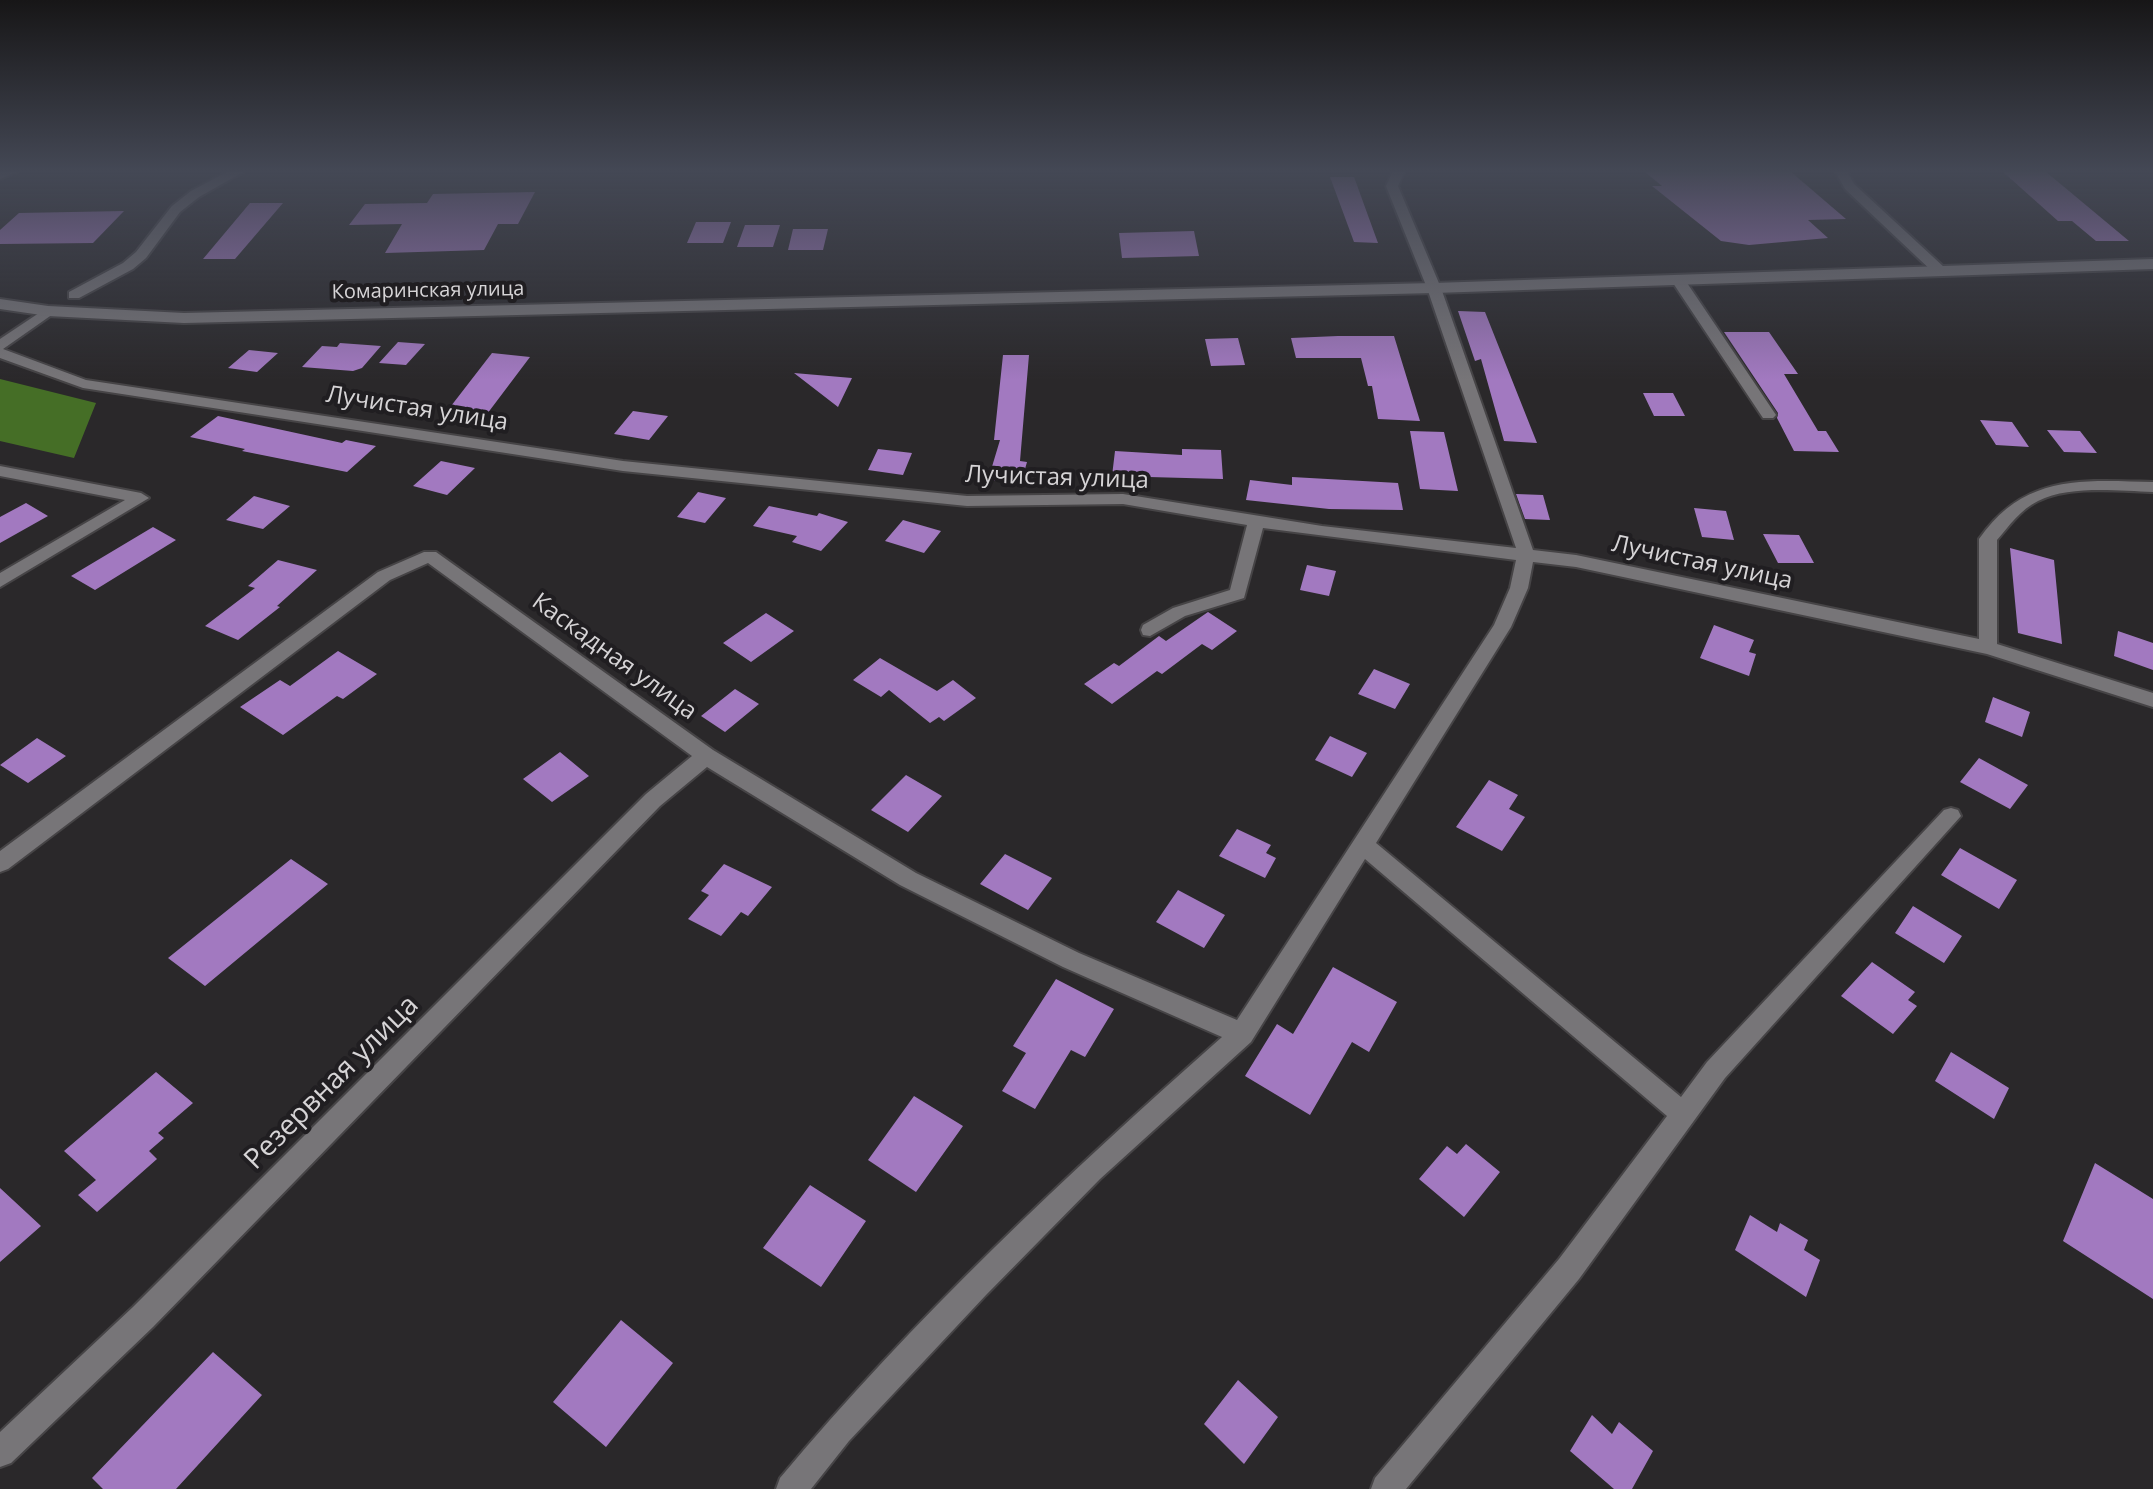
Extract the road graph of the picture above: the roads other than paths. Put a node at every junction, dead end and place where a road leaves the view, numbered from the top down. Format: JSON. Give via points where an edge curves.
{"nodes":[{"id":1,"x":152,"y":240,"type":"edge"},
{"id":2,"x":1414,"y":240,"type":"edge"},
{"id":3,"x":1907,"y":240,"type":"edge"},
{"id":4,"x":2153,"y":264,"type":"edge"},
{"id":5,"x":1940,"y":271,"type":"junction"},
{"id":6,"x":1678,"y":280,"type":"junction"},
{"id":7,"x":1434,"y":288,"type":"junction"},
{"id":8,"x":74,"y":295,"type":"dead end"},
{"id":9,"x":0,"y":304,"type":"edge"},
{"id":10,"x":48,"y":311,"type":"junction"},
{"id":11,"x":0,"y":346,"type":"edge"},
{"id":12,"x":0,"y":353,"type":"edge"},
{"id":13,"x":1768,"y":415,"type":"dead end"},
{"id":14,"x":0,"y":471,"type":"edge"},
{"id":15,"x":2153,"y":487,"type":"edge"},
{"id":16,"x":1256,"y":521,"type":"junction"},
{"id":17,"x":1525,"y":554,"type":"junction"},
{"id":18,"x":0,"y":581,"type":"edge"},
{"id":19,"x":1150,"y":630,"type":"dead end"},
{"id":20,"x":1988,"y":648,"type":"junction"},
{"id":21,"x":2153,"y":700,"type":"edge"},
{"id":22,"x":706,"y":756,"type":"junction"},
{"id":23,"x":1951,"y":816,"type":"dead end"},
{"id":24,"x":1365,"y":846,"type":"junction"},
{"id":25,"x":0,"y":863,"type":"edge"},
{"id":26,"x":1242,"y":1034,"type":"junction"},
{"id":27,"x":1683,"y":1114,"type":"junction"},
{"id":28,"x":0,"y":1452,"type":"edge"},
{"id":29,"x":791,"y":1489,"type":"edge"},
{"id":30,"x":1386,"y":1489,"type":"edge"}],
"edges":[{"from":1,"to":8,"type":"street","via":[[128,266]]},
{"from":2,"to":7,"type":"street"},
{"from":3,"to":5,"type":"street"},
{"from":4,"to":5,"type":"street","name":"Комаринская улица"},
{"from":5,"to":6,"type":"street","name":"Комаринская улица"},
{"from":6,"to":7,"type":"street","name":"Комаринская улица"},
{"from":6,"to":13,"type":"street"},
{"from":7,"to":10,"type":"street","name":"Комаринская улица","via":[[198,318]]},
{"from":7,"to":17,"type":"street"},
{"from":9,"to":10,"type":"street","name":"Комаринская улица"},
{"from":10,"to":11,"type":"street"},
{"from":12,"to":16,"type":"street","name":"Лучистая улица","via":[[83,384],[623,466],[967,501],[1123,499]]},
{"from":14,"to":18,"type":"street","via":[[141,498]]},
{"from":15,"to":20,"type":"street","via":[[2036,495],[2014,509],[1988,539]]},
{"from":16,"to":17,"type":"street","name":"Лучистая улица"},
{"from":16,"to":19,"type":"street","via":[[1238,594],[1179,612]]},
{"from":17,"to":20,"type":"street","name":"Лучистая улица"},
{"from":17,"to":24,"type":"street","via":[[1519,594],[1502,627]]},
{"from":20,"to":21,"type":"street","name":"Лучистая улица"},
{"from":22,"to":25,"type":"street","name":"Каскадная улица","via":[[430,556],[384,576]]},
{"from":22,"to":26,"type":"street","name":"Каскадная улица","via":[[908,879],[1071,960]]},
{"from":22,"to":28,"type":"street","name":"Резервная улица","via":[[653,800],[143,1317]]},
{"from":23,"to":27,"type":"street","via":[[1716,1070]]},
{"from":24,"to":26,"type":"street"},
{"from":24,"to":27,"type":"street"},
{"from":26,"to":29,"type":"street","via":[[1091,1170],[976,1285]]},
{"from":27,"to":30,"type":"street","via":[[1569,1269]]}]}
